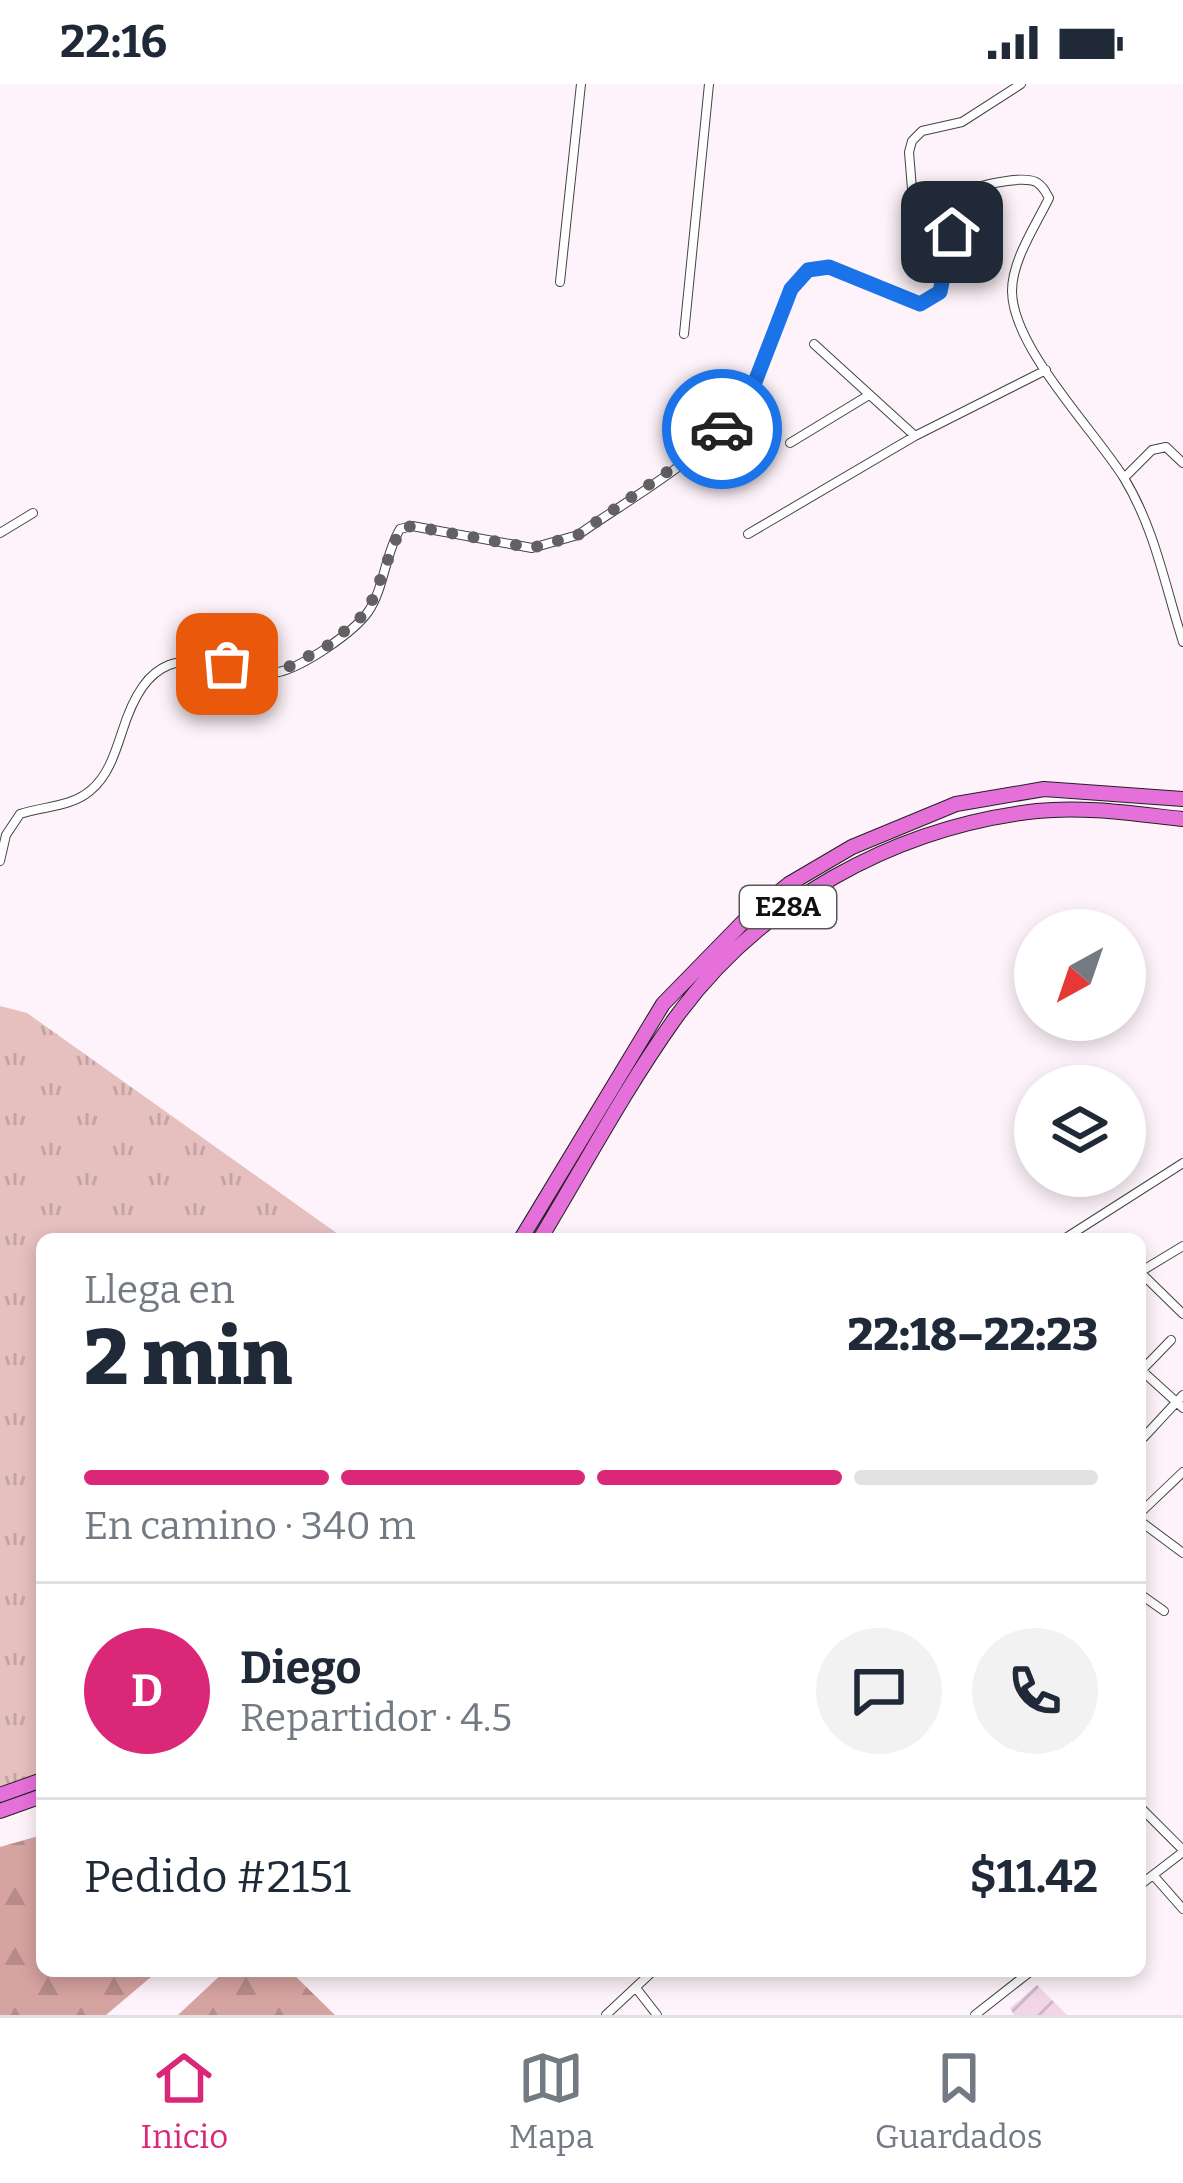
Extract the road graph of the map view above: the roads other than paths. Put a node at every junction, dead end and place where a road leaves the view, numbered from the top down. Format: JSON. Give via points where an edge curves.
{"nodes":[{"id":1,"x":581,"y":84,"type":"edge"},
{"id":2,"x":710,"y":84,"type":"edge"},
{"id":3,"x":1021,"y":84,"type":"edge"},
{"id":4,"x":946,"y":266,"type":"junction"},
{"id":5,"x":560,"y":281,"type":"dead end"},
{"id":6,"x":684,"y":334,"type":"dead end"},
{"id":7,"x":814,"y":344,"type":"dead end"},
{"id":8,"x":1046,"y":370,"type":"junction"},
{"id":9,"x":869,"y":394,"type":"junction"},
{"id":10,"x":915,"y":436,"type":"junction"},
{"id":11,"x":790,"y":443,"type":"dead end"},
{"id":12,"x":1183,"y":463,"type":"edge"},
{"id":13,"x":1124,"y":478,"type":"junction"},
{"id":14,"x":33,"y":513,"type":"dead end"},
{"id":15,"x":0,"y":533,"type":"edge"},
{"id":16,"x":748,"y":534,"type":"dead end"},
{"id":17,"x":1183,"y":642,"type":"edge"},
{"id":18,"x":1183,"y":799,"type":"edge"},
{"id":19,"x":1183,"y":819,"type":"edge"},
{"id":20,"x":0,"y":861,"type":"edge"},
{"id":21,"x":1183,"y":1163,"type":"edge"},
{"id":22,"x":525,"y":1233,"type":"edge"},
{"id":23,"x":544,"y":1233,"type":"edge"},
{"id":24,"x":1073,"y":1233,"type":"edge"},
{"id":25,"x":1183,"y":1246,"type":"edge"},
{"id":26,"x":1172,"y":1253,"type":"junction"},
{"id":27,"x":1183,"y":1263,"type":"edge"},
{"id":28,"x":1146,"y":1268,"type":"edge"},
{"id":29,"x":1146,"y":1278,"type":"edge"},
{"id":30,"x":1183,"y":1314,"type":"edge"},
{"id":31,"x":1171,"y":1340,"type":"dead end"},
{"id":32,"x":1146,"y":1365,"type":"edge"},
{"id":33,"x":1146,"y":1374,"type":"edge"},
{"id":34,"x":1181,"y":1402,"type":"edge"},
{"id":35,"x":1146,"y":1435,"type":"edge"},
{"id":36,"x":1183,"y":1472,"type":"edge"},
{"id":37,"x":1179,"y":1483,"type":"edge"},
{"id":38,"x":1146,"y":1512,"type":"edge"},
{"id":39,"x":1146,"y":1522,"type":"edge"},
{"id":40,"x":1183,"y":1553,"type":"edge"},
{"id":41,"x":1146,"y":1598,"type":"edge"},
{"id":42,"x":1164,"y":1612,"type":"dead end"},
{"id":43,"x":36,"y":1782,"type":"edge"},
{"id":44,"x":0,"y":1795,"type":"edge"},
{"id":45,"x":36,"y":1798,"type":"edge"},
{"id":46,"x":0,"y":1811,"type":"edge"},
{"id":47,"x":1146,"y":1813,"type":"edge"},
{"id":48,"x":1183,"y":1851,"type":"edge"},
{"id":49,"x":1153,"y":1875,"type":"junction"},
{"id":50,"x":1146,"y":1880,"type":"edge"},
{"id":51,"x":1183,"y":1909,"type":"edge"},
{"id":52,"x":647,"y":1977,"type":"edge"},
{"id":53,"x":1023,"y":1977,"type":"edge"},
{"id":54,"x":636,"y":1988,"type":"junction"},
{"id":55,"x":606,"y":2015,"type":"edge"},
{"id":56,"x":657,"y":2015,"type":"edge"},
{"id":57,"x":975,"y":2015,"type":"edge"}],
"edges":[{"from":1,"to":5,"type":"street"},
{"from":2,"to":6,"type":"street"},
{"from":3,"to":4,"type":"street","via":[[962,122],[922,130],[913,141],[917,251]]},
{"from":4,"to":8,"type":"street","via":[[967,188],[1030,179],[1041,185],[1049,198],[1012,291]]},
{"from":4,"to":20,"type":"street","via":[[940,292],[920,304],[829,267],[808,270],[791,289],[750,395],[712,440],[578,535],[532,548],[400,529],[368,611],[301,664],[279,672],[200,662],[159,667],[138,689],[99,783],[78,799],[20,814]]},
{"from":7,"to":9,"type":"street"},
{"from":8,"to":10,"type":"street"},
{"from":8,"to":13,"type":"street"},
{"from":9,"to":10,"type":"street"},
{"from":9,"to":11,"type":"street"},
{"from":10,"to":16,"type":"street"},
{"from":12,"to":13,"type":"street","via":[[1166,447],[1152,450]]},
{"from":13,"to":17,"type":"street","via":[[1152,532]]},
{"from":14,"to":15,"type":"street"},
{"from":18,"to":22,"type":"highway","number":"E28A","via":[[1044,789],[956,803],[851,847],[789,884],[664,1004]]},
{"from":19,"to":23,"type":"highway","number":"E28A","via":[[1040,811],[963,823],[886,848],[799,899],[721,966],[675,1019]]},
{"from":21,"to":24,"type":"street"},
{"from":25,"to":26,"type":"street"},
{"from":26,"to":27,"type":"street"},
{"from":26,"to":28,"type":"street"},
{"from":29,"to":30,"type":"street"},
{"from":31,"to":32,"type":"street"},
{"from":33,"to":34,"type":"street"},
{"from":34,"to":35,"type":"street"},
{"from":36,"to":37,"type":"street"},
{"from":37,"to":38,"type":"street"},
{"from":39,"to":40,"type":"street"},
{"from":41,"to":42,"type":"street"},
{"from":43,"to":44,"type":"highway"},
{"from":45,"to":46,"type":"highway"},
{"from":47,"to":48,"type":"street"},
{"from":48,"to":49,"type":"street"},
{"from":49,"to":50,"type":"street"},
{"from":49,"to":51,"type":"street"},
{"from":52,"to":54,"type":"street"},
{"from":53,"to":57,"type":"street"},
{"from":54,"to":55,"type":"street"},
{"from":54,"to":56,"type":"street"}]}
